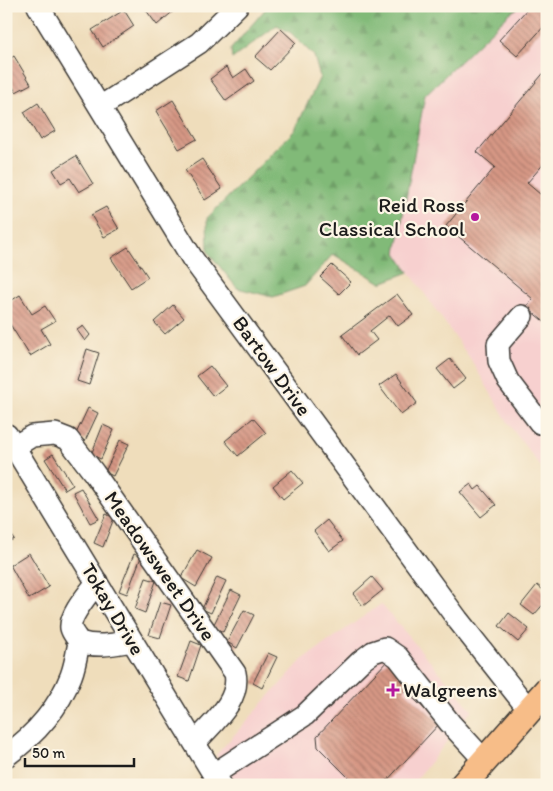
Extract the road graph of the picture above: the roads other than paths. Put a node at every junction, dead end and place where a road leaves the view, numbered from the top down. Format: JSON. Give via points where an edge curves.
{"nodes":[{"id":1,"x":38,"y":6,"type":"edge"},
{"id":2,"x":237,"y":6,"type":"edge"},
{"id":3,"x":100,"y":107,"type":"junction"},
{"id":4,"x":522,"y":316,"type":"dead end"},
{"id":5,"x":544,"y":423,"type":"edge"},
{"id":6,"x":10,"y":440,"type":"edge"},
{"id":7,"x":97,"y":582,"type":"junction"},
{"id":8,"x":132,"y":641,"type":"junction"},
{"id":9,"x":79,"y":642,"type":"junction"},
{"id":10,"x":547,"y":690,"type":"edge"},
{"id":11,"x":529,"y":710,"type":"junction"},
{"id":12,"x":195,"y":743,"type":"junction"},
{"id":13,"x":6,"y":756,"type":"edge"},
{"id":14,"x":484,"y":760,"type":"junction"},
{"id":15,"x":217,"y":779,"type":"edge"},
{"id":16,"x":465,"y":784,"type":"edge"}],
"edges":[{"from":1,"to":3,"type":"street","name":"Bartow Drive"},
{"from":2,"to":3,"type":"street","via":[[199,43]]},
{"from":3,"to":11,"type":"street","name":"Bartow Drive","via":[[192,258],[458,620]]},
{"from":4,"to":5,"type":"street","via":[[498,344],[499,361],[508,381]]},
{"from":6,"to":7,"type":"street","name":"Tokay Drive"},
{"from":6,"to":12,"type":"street","name":"Meadowsweet Drive","via":[[55,434],[68,439],[235,673],[235,692]]},
{"from":7,"to":8,"type":"street","name":"Tokay Drive"},
{"from":7,"to":9,"type":"street","via":[[72,620],[71,628]]},
{"from":8,"to":9,"type":"street","via":[[103,646]]},
{"from":8,"to":12,"type":"street","name":"Tokay Drive"},
{"from":9,"to":13,"type":"street","via":[[72,675],[60,700],[43,725]]},
{"from":10,"to":11,"type":"main road"},
{"from":11,"to":14,"type":"main road"},
{"from":12,"to":15,"type":"street","name":"Tokay Drive"},
{"from":14,"to":15,"type":"street","via":[[398,657],[385,648],[361,661],[305,714]]},
{"from":14,"to":16,"type":"main road"}]}
